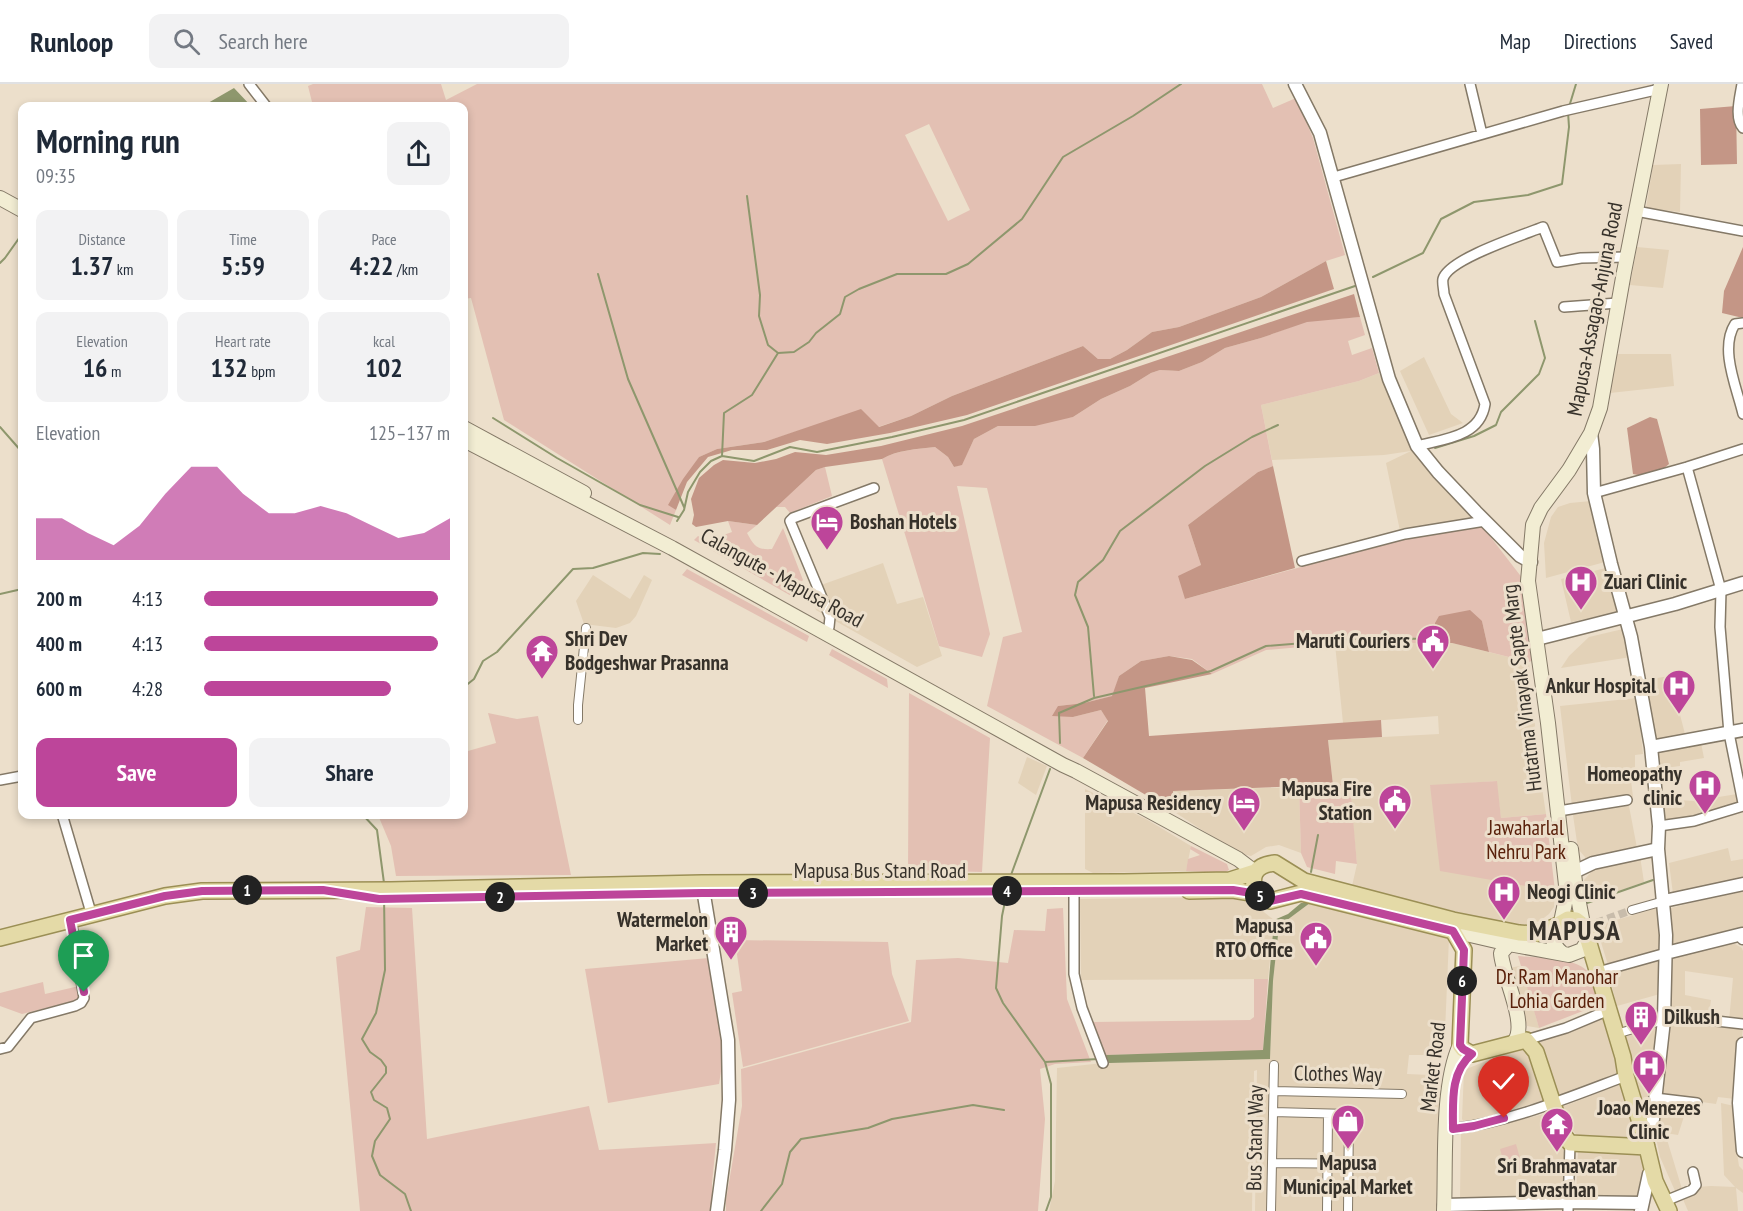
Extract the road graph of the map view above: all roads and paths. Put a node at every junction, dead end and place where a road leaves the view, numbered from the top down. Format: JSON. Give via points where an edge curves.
{"nodes":[{"id":1,"x":249,"y":84,"type":"edge"},
{"id":2,"x":1295,"y":84,"type":"edge"},
{"id":3,"x":1470,"y":84,"type":"edge"},
{"id":4,"x":1742,"y":84,"type":"edge"},
{"id":5,"x":1660,"y":86,"type":"edge"},
{"id":6,"x":263,"y":102,"type":"edge"},
{"id":7,"x":1743,"y":128,"type":"edge"},
{"id":8,"x":1482,"y":134,"type":"junction"},
{"id":9,"x":1334,"y":177,"type":"junction"},
{"id":10,"x":0,"y":189,"type":"edge"},
{"id":11,"x":0,"y":198,"type":"edge"},
{"id":12,"x":18,"y":199,"type":"edge"},
{"id":13,"x":18,"y":208,"type":"edge"},
{"id":14,"x":1636,"y":211,"type":"junction"},
{"id":15,"x":1743,"y":231,"type":"edge"},
{"id":16,"x":1627,"y":257,"type":"junction"},
{"id":17,"x":1618,"y":303,"type":"junction"},
{"id":18,"x":1564,"y":307,"type":"dead end"},
{"id":19,"x":1743,"y":323,"type":"edge"},
{"id":20,"x":1743,"y":414,"type":"edge"},
{"id":21,"x":468,"y":430,"type":"edge"},
{"id":22,"x":1591,"y":433,"type":"junction"},
{"id":23,"x":468,"y":442,"type":"edge"},
{"id":24,"x":1417,"y":446,"type":"junction"},
{"id":25,"x":1743,"y":449,"type":"edge"},
{"id":26,"x":1687,"y":467,"type":"junction"},
{"id":27,"x":874,"y":488,"type":"dead end"},
{"id":28,"x":1594,"y":493,"type":"junction"},
{"id":29,"x":1485,"y":521,"type":"junction"},
{"id":30,"x":1302,"y":561,"type":"dead end"},
{"id":31,"x":1531,"y":562,"type":"junction"},
{"id":32,"x":1743,"y":583,"type":"edge"},
{"id":33,"x":1721,"y":590,"type":"junction"},
{"id":34,"x":1626,"y":616,"type":"junction"},
{"id":35,"x":586,"y":628,"type":"dead end"},
{"id":36,"x":827,"y":630,"type":"junction"},
{"id":37,"x":1541,"y":638,"type":"junction"},
{"id":38,"x":578,"y":720,"type":"dead end"},
{"id":39,"x":1743,"y":730,"type":"edge"},
{"id":40,"x":1729,"y":733,"type":"junction"},
{"id":41,"x":1651,"y":747,"type":"junction"},
{"id":42,"x":18,"y":777,"type":"edge"},
{"id":43,"x":0,"y":780,"type":"edge"},
{"id":44,"x":1627,"y":800,"type":"dead end"},
{"id":45,"x":1743,"y":805,"type":"edge"},
{"id":46,"x":1565,"y":810,"type":"junction"},
{"id":47,"x":63,"y":819,"type":"edge"},
{"id":48,"x":1659,"y":826,"type":"junction"},
{"id":49,"x":1658,"y":849,"type":"junction"},
{"id":50,"x":1287,"y":871,"type":"junction"},
{"id":51,"x":1255,"y":872,"type":"junction"},
{"id":52,"x":1574,"y":872,"type":"junction"},
{"id":53,"x":1743,"y":885,"type":"edge"},
{"id":54,"x":702,"y":888,"type":"junction"},
{"id":55,"x":1074,"y":891,"type":"junction"},
{"id":56,"x":1257,"y":894,"type":"junction"},
{"id":57,"x":1283,"y":898,"type":"junction"},
{"id":58,"x":1664,"y":901,"type":"junction"},
{"id":59,"x":1632,"y":910,"type":"tunnel mouth"},
{"id":60,"x":92,"y":916,"type":"junction"},
{"id":61,"x":70,"y":920,"type":"junction"},
{"id":62,"x":1558,"y":924,"type":"junction"},
{"id":63,"x":1583,"y":924,"type":"junction"},
{"id":64,"x":1453,"y":931,"type":"junction"},
{"id":65,"x":1743,"y":935,"type":"edge"},
{"id":66,"x":0,"y":938,"type":"edge"},
{"id":67,"x":1588,"y":940,"type":"junction"},
{"id":68,"x":1509,"y":944,"type":"junction"},
{"id":69,"x":1562,"y":953,"type":"junction"},
{"id":70,"x":1666,"y":953,"type":"junction"},
{"id":71,"x":1598,"y":972,"type":"junction"},
{"id":72,"x":1609,"y":1010,"type":"junction"},
{"id":73,"x":1664,"y":1018,"type":"junction"},
{"id":74,"x":1743,"y":1024,"type":"edge"},
{"id":75,"x":1616,"y":1034,"type":"junction"},
{"id":76,"x":1520,"y":1041,"type":"junction"},
{"id":77,"x":1743,"y":1044,"type":"edge"},
{"id":78,"x":0,"y":1049,"type":"edge"},
{"id":79,"x":1466,"y":1049,"type":"junction"},
{"id":80,"x":1103,"y":1063,"type":"dead end"},
{"id":81,"x":1274,"y":1065,"type":"dead end"},
{"id":82,"x":1626,"y":1076,"type":"junction"},
{"id":83,"x":1274,"y":1091,"type":"junction"},
{"id":84,"x":1402,"y":1094,"type":"dead end"},
{"id":85,"x":1655,"y":1098,"type":"junction"},
{"id":86,"x":1552,"y":1103,"type":"junction"},
{"id":87,"x":1697,"y":1103,"type":"dead end"},
{"id":88,"x":1273,"y":1112,"type":"junction"},
{"id":89,"x":1328,"y":1114,"type":"junction"},
{"id":90,"x":1453,"y":1129,"type":"junction"},
{"id":91,"x":1570,"y":1143,"type":"junction"},
{"id":92,"x":1646,"y":1143,"type":"junction"},
{"id":93,"x":1743,"y":1151,"type":"edge"},
{"id":94,"x":1272,"y":1163,"type":"junction"},
{"id":95,"x":1328,"y":1164,"type":"junction"},
{"id":96,"x":1349,"y":1164,"type":"junction"},
{"id":97,"x":1370,"y":1164,"type":"dead end"},
{"id":98,"x":1653,"y":1170,"type":"junction"},
{"id":99,"x":1693,"y":1172,"type":"dead end"},
{"id":100,"x":1568,"y":1207,"type":"edge"},
{"id":101,"x":1642,"y":1207,"type":"edge"},
{"id":102,"x":1671,"y":1207,"type":"edge"},
{"id":103,"x":1448,"y":1208,"type":"edge"},
{"id":104,"x":717,"y":1211,"type":"edge"},
{"id":105,"x":1271,"y":1211,"type":"edge"},
{"id":106,"x":1327,"y":1211,"type":"edge"},
{"id":107,"x":1348,"y":1211,"type":"edge"}],
"edges":[{"from":1,"to":6,"type":"street"},
{"from":2,"to":9,"type":"street","via":[[1320,134]]},
{"from":3,"to":8,"type":"street"},
{"from":4,"to":7,"type":"street","via":[[1739,123]]},
{"from":5,"to":8,"type":"street"},
{"from":5,"to":14,"type":"main road","name":"Mapusa-Assagao-Anjuna Road"},
{"from":8,"to":9,"type":"street"},
{"from":9,"to":24,"type":"street","via":[[1389,379]]},
{"from":10,"to":12,"type":"main road"},
{"from":11,"to":13,"type":"main road"},
{"from":14,"to":15,"type":"street"},
{"from":14,"to":16,"type":"main road","name":"Mapusa-Assagao-Anjuna Road"},
{"from":16,"to":17,"type":"main road","name":"Mapusa-Assagao-Anjuna Road"},
{"from":16,"to":24,"type":"street","via":[[1557,262],[1543,227],[1472,255],[1449,270],[1443,279],[1444,294],[1485,404],[1484,415],[1471,431]]},
{"from":17,"to":18,"type":"street"},
{"from":17,"to":22,"type":"main road","name":"Mapusa-Assagao-Anjuna Road","via":[[1600,408]]},
{"from":19,"to":20,"type":"street","via":[[1735,324],[1730,332],[1729,355]]},
{"from":21,"to":36,"type":"main road","name":"Calangute - Mapusa Road"},
{"from":22,"to":28,"type":"street"},
{"from":22,"to":31,"type":"main road","name":"Mapusa-Assagao-Anjuna Road","via":[[1533,525]]},
{"from":23,"to":36,"type":"main road","name":"Calangute - Mapusa Road"},
{"from":24,"to":29,"type":"street"},
{"from":25,"to":26,"type":"street"},
{"from":26,"to":28,"type":"street"},
{"from":26,"to":33,"type":"street"},
{"from":27,"to":36,"type":"street","via":[[790,521],[830,617]]},
{"from":28,"to":34,"type":"street"},
{"from":29,"to":30,"type":"street","via":[[1405,534]]},
{"from":29,"to":31,"type":"street"},
{"from":31,"to":37,"type":"main road","name":"Hutatma Vinayak Sapte Marg","via":[[1528,581]]},
{"from":32,"to":33,"type":"street"},
{"from":33,"to":34,"type":"street"},
{"from":33,"to":40,"type":"street","via":[[1720,627]]},
{"from":34,"to":37,"type":"street"},
{"from":34,"to":41,"type":"street"},
{"from":35,"to":38,"type":"street"},
{"from":36,"to":51,"type":"main road","name":"Calangute - Mapusa Road"},
{"from":37,"to":46,"type":"main road","name":"Hutatma Vinayak Sapte Marg"},
{"from":37,"to":62,"type":"main road","name":"Hutatma Vinayak Sapte Marg","via":[[1566,885]]},
{"from":39,"to":40,"type":"street"},
{"from":40,"to":41,"type":"street"},
{"from":40,"to":45,"type":"street"},
{"from":41,"to":48,"type":"street"},
{"from":42,"to":43,"type":"street"},
{"from":44,"to":46,"type":"street"},
{"from":45,"to":48,"type":"street","via":[[1694,821]]},
{"from":46,"to":52,"type":"main road","name":"Hutatma Vinayak Sapte Marg"},
{"from":47,"to":60,"type":"street"},
{"from":48,"to":49,"type":"street"},
{"from":49,"to":52,"type":"street","via":[[1593,863]]},
{"from":49,"to":58,"type":"street"},
{"from":50,"to":51,"type":"main road","via":[[1275,863]]},
{"from":50,"to":57,"type":"main road","via":[[1290,888]]},
{"from":50,"to":62,"type":"main road","via":[[1304,881],[1452,920],[1519,933],[1536,933]]},
{"from":51,"to":54,"type":"main road","name":"Mapusa Bus Stand Road","via":[[1230,880]]},
{"from":51,"to":56,"type":"main road"},
{"from":52,"to":63,"type":"main road","name":"Hutatma Vinayak Sapte Marg"},
{"from":53,"to":58,"type":"street"},
{"from":54,"to":55,"type":"main road","name":"Mapusa Bus Stand Road"},
{"from":54,"to":60,"type":"main road","name":"Mapusa Bus Stand Road","via":[[202,891],[165,896]]},
{"from":54,"to":104,"type":"street","via":[[728,1040],[729,1100]]},
{"from":55,"to":56,"type":"main road","name":"Mapusa Bus Stand Road","via":[[1233,890]]},
{"from":55,"to":80,"type":"street","via":[[1074,974]]},
{"from":56,"to":57,"type":"main road","via":[[1270,901]]},
{"from":57,"to":64,"type":"main road","via":[[1301,894]]},
{"from":58,"to":59,"type":"street"},
{"from":58,"to":70,"type":"street"},
{"from":60,"to":61,"type":"main road","name":"Mapusa Bus Stand Road"},
{"from":61,"to":66,"type":"main road","name":"Mapusa Bus Stand Road"},
{"from":61,"to":78,"type":"street","via":[[84,998],[75,1006],[31,1018],[8,1047]]},
{"from":62,"to":63,"type":"main road","via":[[1568,919]]},
{"from":62,"to":69,"type":"main road","via":[[1553,931],[1553,943]]},
{"from":63,"to":67,"type":"main road"},
{"from":64,"to":68,"type":"main road"},
{"from":64,"to":79,"type":"main road","name":"Market Road","via":[[1464,950]]},
{"from":65,"to":70,"type":"street"},
{"from":67,"to":69,"type":"main road","via":[[1582,951]]},
{"from":67,"to":71,"type":"main road"},
{"from":68,"to":69,"type":"main road"},
{"from":68,"to":76,"type":"main road","via":[[1501,953]]},
{"from":70,"to":71,"type":"street"},
{"from":70,"to":73,"type":"street"},
{"from":71,"to":72,"type":"main road"},
{"from":72,"to":75,"type":"main road"},
{"from":72,"to":76,"type":"street"},
{"from":73,"to":74,"type":"street"},
{"from":73,"to":75,"type":"street"},
{"from":73,"to":85,"type":"street"},
{"from":75,"to":82,"type":"main road"},
{"from":76,"to":79,"type":"main road"},
{"from":76,"to":86,"type":"main road","via":[[1536,1052]]},
{"from":77,"to":93,"type":"street","via":[[1738,1103]]},
{"from":79,"to":90,"type":"main road","name":"Market Road","via":[[1454,1094]]},
{"from":79,"to":103,"type":"main road","name":"Market Road","via":[[1454,1058],[1448,1094]]},
{"from":81,"to":83,"type":"street","name":"Bus Stand Way"},
{"from":82,"to":86,"type":"street"},
{"from":82,"to":92,"type":"main road"},
{"from":83,"to":84,"type":"street","name":"Clothes Way"},
{"from":83,"to":88,"type":"street","name":"Bus Stand Way"},
{"from":85,"to":87,"type":"street"},
{"from":85,"to":92,"type":"street"},
{"from":86,"to":90,"type":"street"},
{"from":86,"to":91,"type":"main road"},
{"from":88,"to":89,"type":"street"},
{"from":88,"to":94,"type":"street","name":"Bus Stand Way"},
{"from":89,"to":95,"type":"street"},
{"from":89,"to":96,"type":"street","name":"Clothes Way","via":[[1349,1114]]},
{"from":90,"to":103,"type":"main road","name":"Market Road"},
{"from":91,"to":92,"type":"main road"},
{"from":91,"to":100,"type":"street"},
{"from":92,"to":98,"type":"main road"},
{"from":94,"to":95,"type":"street"},
{"from":94,"to":105,"type":"street","name":"Bus Stand Way"},
{"from":95,"to":96,"type":"street"},
{"from":95,"to":106,"type":"street"},
{"from":96,"to":97,"type":"street"},
{"from":96,"to":107,"type":"street","name":"Clothes Way"},
{"from":98,"to":101,"type":"street"},
{"from":98,"to":102,"type":"main road","via":[[1655,1181]]},
{"from":99,"to":102,"type":"street","via":[[1692,1190]]},
{"from":100,"to":101,"type":"street"},
{"from":100,"to":103,"type":"street"}]}
